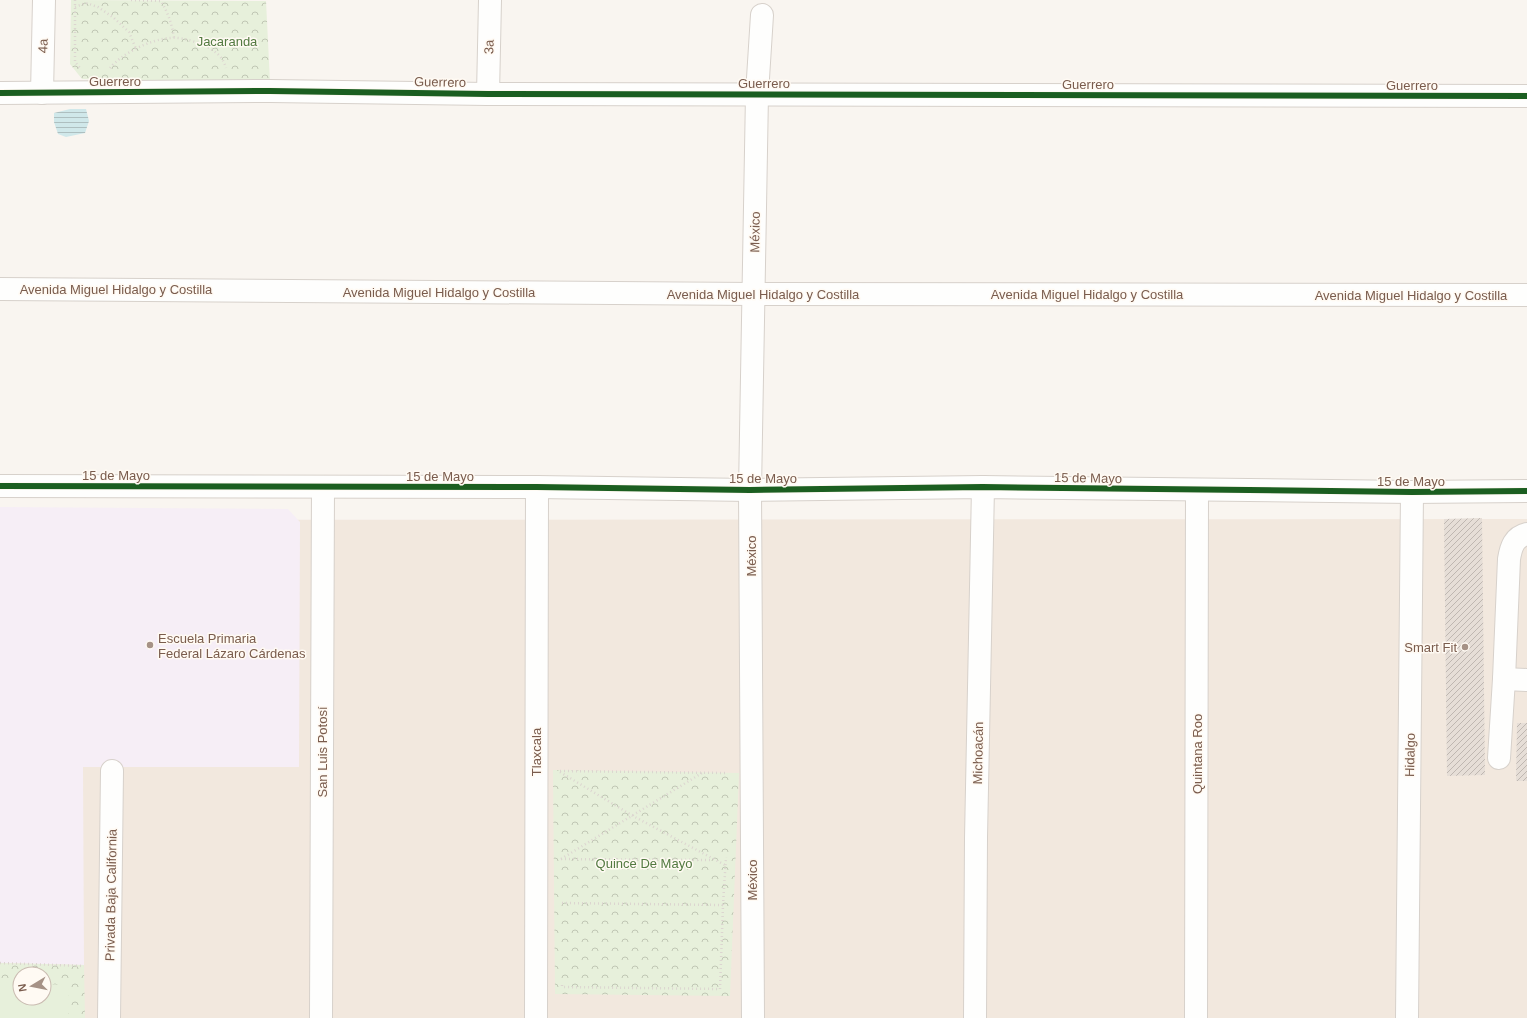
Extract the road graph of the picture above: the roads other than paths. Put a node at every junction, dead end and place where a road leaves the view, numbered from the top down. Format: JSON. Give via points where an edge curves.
{"nodes":[{"id":1,"x":44,"y":0,"type":"edge"},
{"id":2,"x":490,"y":0,"type":"edge"},
{"id":3,"x":762,"y":16,"type":"dead end"},
{"id":4,"x":0,"y":93,"type":"edge"},
{"id":5,"x":42,"y":93,"type":"junction"},
{"id":6,"x":488,"y":94,"type":"junction"},
{"id":7,"x":757,"y":94,"type":"junction"},
{"id":8,"x":1527,"y":96,"type":"edge"},
{"id":9,"x":0,"y":289,"type":"edge"},
{"id":10,"x":754,"y":294,"type":"junction"},
{"id":11,"x":1527,"y":295,"type":"edge"},
{"id":12,"x":0,"y":486,"type":"edge"},
{"id":13,"x":323,"y":486,"type":"junction"},
{"id":14,"x":537,"y":487,"type":"junction"},
{"id":15,"x":983,"y":487,"type":"junction"},
{"id":16,"x":750,"y":490,"type":"junction"},
{"id":17,"x":1198,"y":490,"type":"junction"},
{"id":18,"x":1527,"y":491,"type":"edge"},
{"id":19,"x":1412,"y":492,"type":"junction"},
{"id":20,"x":1527,"y":534,"type":"edge"},
{"id":21,"x":1504,"y":679,"type":"junction"},
{"id":22,"x":1527,"y":680,"type":"edge"},
{"id":23,"x":1499,"y":758,"type":"dead end"},
{"id":24,"x":112,"y":771,"type":"dead end"},
{"id":25,"x":109,"y":1018,"type":"edge"},
{"id":26,"x":321,"y":1018,"type":"edge"},
{"id":27,"x":536,"y":1018,"type":"edge"},
{"id":28,"x":753,"y":1018,"type":"edge"},
{"id":29,"x":975,"y":1018,"type":"edge"},
{"id":30,"x":1196,"y":1018,"type":"edge"},
{"id":31,"x":1407,"y":1018,"type":"edge"}],
"edges":[{"from":1,"to":5,"type":"street","name":"4a"},
{"from":2,"to":6,"type":"street","name":"3a"},
{"from":3,"to":7,"type":"street","name":"México"},
{"from":4,"to":5,"type":"street","name":"Guerrero"},
{"from":5,"to":6,"type":"street","name":"Guerrero","via":[[270,91]]},
{"from":6,"to":7,"type":"street","name":"Guerrero"},
{"from":7,"to":8,"type":"street","name":"Guerrero"},
{"from":7,"to":10,"type":"street","name":"México"},
{"from":9,"to":10,"type":"street","name":"Avenida Miguel Hidalgo y Costilla"},
{"from":10,"to":11,"type":"street","name":"Avenida Miguel Hidalgo y Costilla"},
{"from":10,"to":16,"type":"street","name":"México"},
{"from":12,"to":13,"type":"street","name":"15 de Mayo"},
{"from":13,"to":14,"type":"street","name":"15 de Mayo"},
{"from":13,"to":26,"type":"street","name":"San Luis Potosí"},
{"from":14,"to":16,"type":"street","name":"15 de Mayo"},
{"from":14,"to":27,"type":"street","name":"Tlaxcala"},
{"from":15,"to":16,"type":"street","name":"15 de Mayo"},
{"from":15,"to":17,"type":"street","name":"15 de Mayo"},
{"from":15,"to":29,"type":"street","name":"Michoacán"},
{"from":16,"to":28,"type":"street","name":"México"},
{"from":17,"to":19,"type":"street","name":"15 de Mayo"},
{"from":17,"to":30,"type":"street","name":"Quintana Roo"},
{"from":18,"to":19,"type":"street","name":"15 de Mayo"},
{"from":19,"to":31,"type":"street","name":"Hidalgo"},
{"from":20,"to":21,"type":"street","via":[[1515,540],[1510,554]]},
{"from":21,"to":22,"type":"street"},
{"from":21,"to":23,"type":"street"},
{"from":24,"to":25,"type":"street","name":"Privada Baja California"}]}
